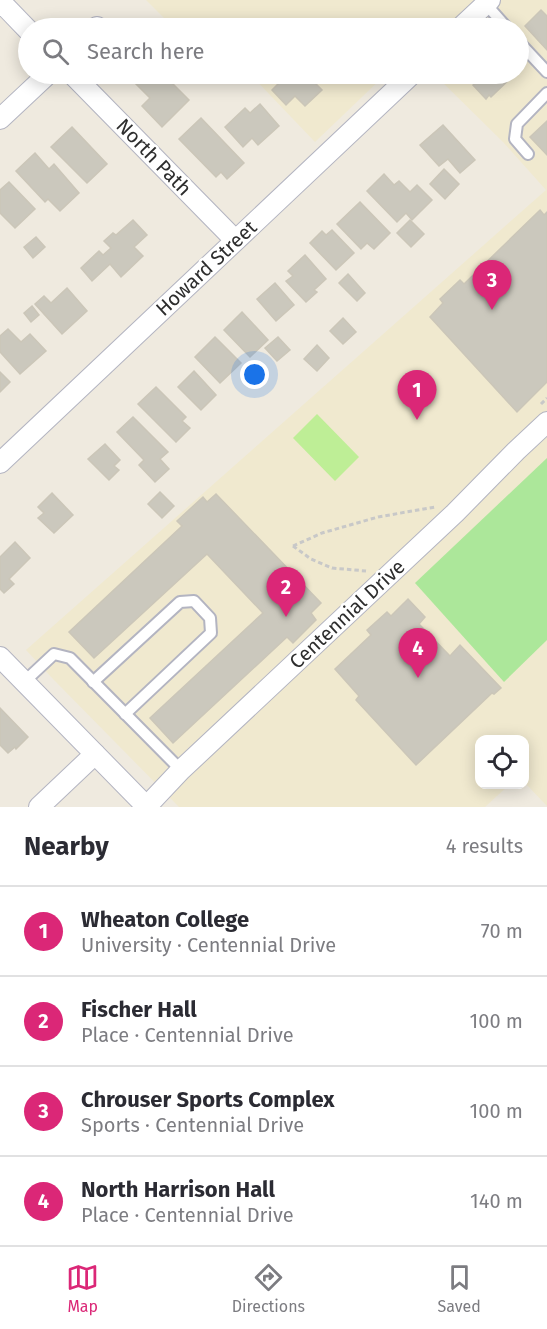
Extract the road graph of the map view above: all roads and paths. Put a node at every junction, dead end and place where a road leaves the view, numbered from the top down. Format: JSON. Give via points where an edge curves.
{"nodes":[{"id":1,"x":0,"y":1,"type":"edge"},
{"id":2,"x":486,"y":1,"type":"edge"},
{"id":3,"x":470,"y":18,"type":"edge"},
{"id":4,"x":499,"y":18,"type":"edge"},
{"id":5,"x":18,"y":20,"type":"edge"},
{"id":6,"x":529,"y":52,"type":"edge"},
{"id":7,"x":547,"y":72,"type":"edge"},
{"id":8,"x":37,"y":84,"type":"edge"},
{"id":9,"x":82,"y":84,"type":"edge"},
{"id":10,"x":401,"y":84,"type":"edge"},
{"id":11,"x":547,"y":93,"type":"edge"},
{"id":12,"x":0,"y":119,"type":"edge"},
{"id":13,"x":528,"y":154,"type":"dead end"},
{"id":14,"x":236,"y":240,"type":"junction"},
{"id":15,"x":547,"y":422,"type":"edge"},
{"id":16,"x":0,"y":463,"type":"edge"},
{"id":17,"x":435,"y":507,"type":"dead end"},
{"id":18,"x":366,"y":571,"type":"dead end"},
{"id":19,"x":0,"y":657,"type":"edge"},
{"id":20,"x":24,"y":682,"type":"junction"},
{"id":21,"x":93,"y":682,"type":"junction"},
{"id":22,"x":125,"y":714,"type":"junction"},
{"id":23,"x":95,"y":754,"type":"junction"},
{"id":24,"x":181,"y":770,"type":"junction"},
{"id":25,"x":39,"y":807,"type":"edge"},
{"id":26,"x":147,"y":807,"type":"edge"}],
"edges":[{"from":1,"to":5,"type":"street"},
{"from":2,"to":3,"type":"street"},
{"from":2,"to":4,"type":"lane"},
{"from":6,"to":7,"type":"lane"},
{"from":8,"to":12,"type":"street"},
{"from":9,"to":14,"type":"street","name":"North Path"},
{"from":10,"to":14,"type":"street","name":"Howard Street"},
{"from":11,"to":13,"type":"lane","via":[[517,124],[515,139]]},
{"from":14,"to":16,"type":"street","name":"Howard Street"},
{"from":15,"to":24,"type":"street","name":"Centennial Drive"},
{"from":17,"to":18,"type":"path","via":[[378,517],[293,546],[332,568]]},
{"from":19,"to":20,"type":"street"},
{"from":20,"to":21,"type":"lane","via":[[54,654],[70,658]]},
{"from":20,"to":23,"type":"street"},
{"from":21,"to":22,"type":"lane"},
{"from":21,"to":22,"type":"lane","via":[[180,602],[194,601],[210,618],[211,633]]},
{"from":22,"to":24,"type":"lane"},
{"from":23,"to":25,"type":"street"},
{"from":23,"to":26,"type":"street"},
{"from":24,"to":26,"type":"street","name":"Centennial Drive"}]}
